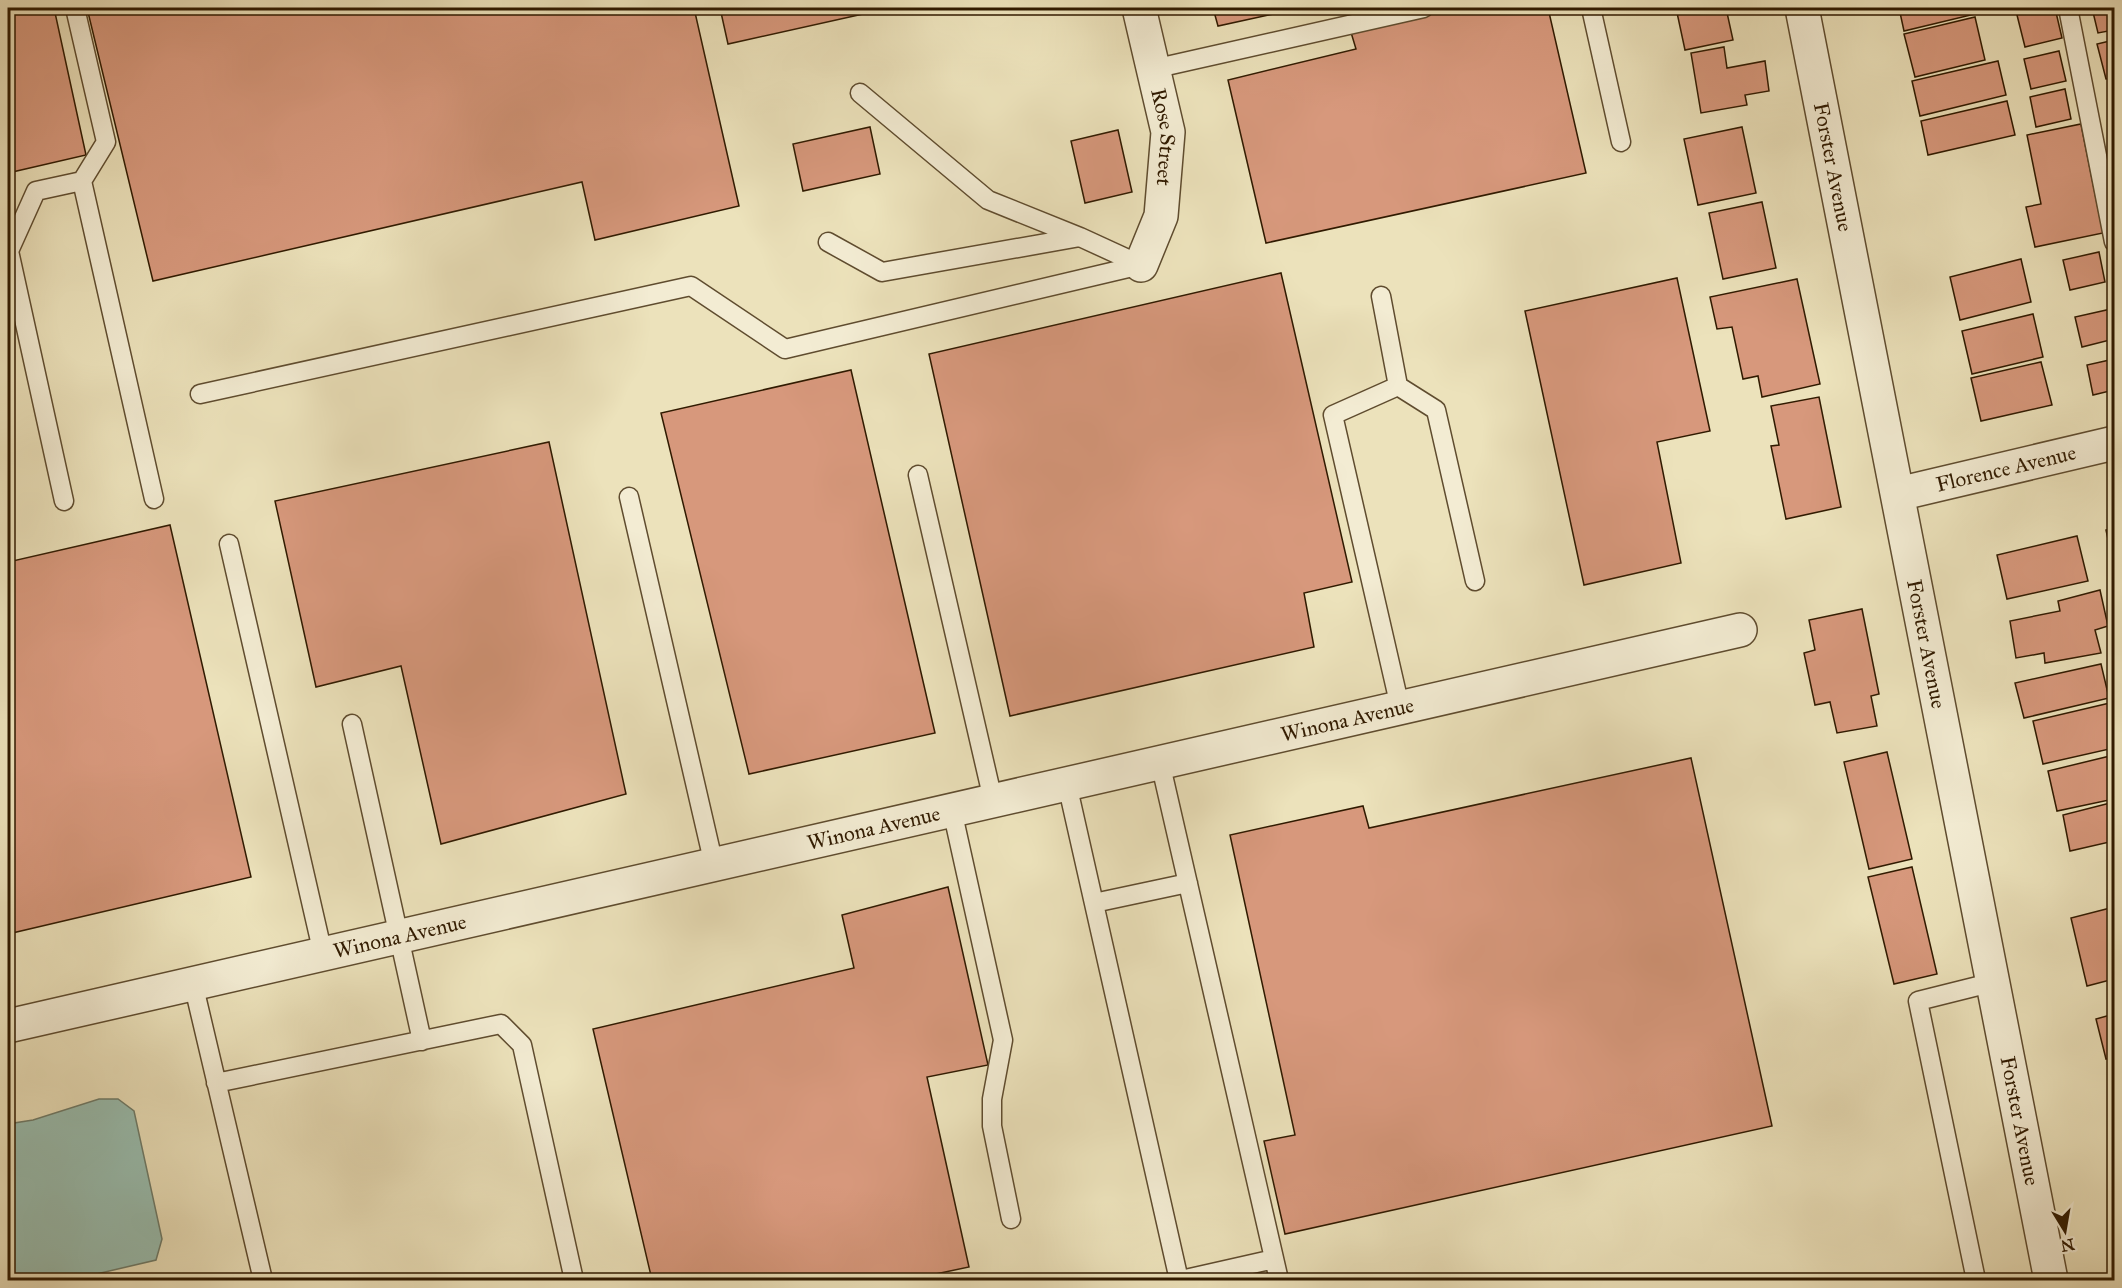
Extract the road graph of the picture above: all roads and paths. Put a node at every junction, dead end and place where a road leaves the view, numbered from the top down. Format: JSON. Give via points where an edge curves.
{"nodes":[{"id":1,"x":75,"y":8,"type":"edge"},
{"id":2,"x":1139,"y":8,"type":"edge"},
{"id":3,"x":1424,"y":8,"type":"edge"},
{"id":4,"x":1591,"y":8,"type":"edge"},
{"id":5,"x":1802,"y":8,"type":"edge"},
{"id":6,"x":2068,"y":8,"type":"edge"},
{"id":7,"x":1153,"y":69,"type":"junction"},
{"id":8,"x":860,"y":93,"type":"dead end"},
{"id":9,"x":1621,"y":142,"type":"dead end"},
{"id":10,"x":82,"y":181,"type":"junction"},
{"id":11,"x":1080,"y":237,"type":"junction"},
{"id":12,"x":828,"y":242,"type":"dead end"},
{"id":13,"x":2115,"y":242,"type":"edge"},
{"id":14,"x":8,"y":251,"type":"edge"},
{"id":15,"x":1141,"y":265,"type":"junction"},
{"id":16,"x":1382,"y":296,"type":"dead end"},
{"id":17,"x":1398,"y":386,"type":"junction"},
{"id":18,"x":200,"y":394,"type":"dead end"},
{"id":19,"x":2115,"y":443,"type":"edge"},
{"id":20,"x":918,"y":475,"type":"dead end"},
{"id":21,"x":1898,"y":494,"type":"junction"},
{"id":22,"x":629,"y":497,"type":"dead end"},
{"id":23,"x":154,"y":499,"type":"dead end"},
{"id":24,"x":64,"y":501,"type":"dead end"},
{"id":25,"x":229,"y":544,"type":"dead end"},
{"id":26,"x":1475,"y":581,"type":"dead end"},
{"id":27,"x":1740,"y":630,"type":"dead end"},
{"id":28,"x":1400,"y":707,"type":"junction"},
{"id":29,"x":352,"y":724,"type":"dead end"},
{"id":30,"x":1160,"y":762,"type":"junction"},
{"id":31,"x":1067,"y":784,"type":"junction"},
{"id":32,"x":993,"y":801,"type":"junction"},
{"id":33,"x":952,"y":810,"type":"junction"},
{"id":34,"x":714,"y":864,"type":"junction"},
{"id":35,"x":1188,"y":883,"type":"junction"},
{"id":36,"x":1094,"y":903,"type":"junction"},
{"id":37,"x":400,"y":936,"type":"junction"},
{"id":38,"x":323,"y":954,"type":"junction"},
{"id":39,"x":1994,"y":982,"type":"junction"},
{"id":40,"x":193,"y":983,"type":"junction"},
{"id":41,"x":8,"y":1026,"type":"edge"},
{"id":42,"x":422,"y":1041,"type":"junction"},
{"id":43,"x":216,"y":1083,"type":"junction"},
{"id":44,"x":1011,"y":1219,"type":"dead end"},
{"id":45,"x":1274,"y":1259,"type":"junction"},
{"id":46,"x":263,"y":1281,"type":"edge"},
{"id":47,"x":574,"y":1281,"type":"edge"},
{"id":48,"x":1180,"y":1281,"type":"edge"},
{"id":49,"x":1279,"y":1281,"type":"edge"},
{"id":50,"x":1976,"y":1281,"type":"edge"},
{"id":51,"x":2051,"y":1281,"type":"edge"}],
"edges":[{"from":1,"to":10,"type":"lane","via":[[106,142]]},
{"from":2,"to":7,"type":"street","name":"Rose Street"},
{"from":3,"to":7,"type":"lane"},
{"from":4,"to":9,"type":"lane"},
{"from":5,"to":21,"type":"street","name":"Forster Avenue"},
{"from":6,"to":13,"type":"lane"},
{"from":7,"to":15,"type":"street","name":"Rose Street","via":[[1168,132],[1161,216]]},
{"from":8,"to":11,"type":"lane","via":[[988,200]]},
{"from":10,"to":14,"type":"lane","via":[[36,191]]},
{"from":10,"to":23,"type":"lane"},
{"from":11,"to":12,"type":"lane","via":[[882,272]]},
{"from":11,"to":15,"type":"lane"},
{"from":14,"to":24,"type":"lane"},
{"from":15,"to":18,"type":"lane","via":[[785,349],[691,286]]},
{"from":16,"to":17,"type":"lane"},
{"from":17,"to":26,"type":"lane","via":[[1436,410]]},
{"from":17,"to":28,"type":"lane","via":[[1333,415]]},
{"from":19,"to":21,"type":"street","name":"Florence Avenue"},
{"from":20,"to":32,"type":"lane"},
{"from":21,"to":39,"type":"street","name":"Forster Avenue"},
{"from":22,"to":34,"type":"lane"},
{"from":25,"to":38,"type":"lane"},
{"from":27,"to":28,"type":"street","name":"Winona Avenue"},
{"from":28,"to":30,"type":"street","name":"Winona Avenue"},
{"from":29,"to":37,"type":"lane"},
{"from":30,"to":31,"type":"street","name":"Winona Avenue"},
{"from":30,"to":35,"type":"lane"},
{"from":31,"to":32,"type":"street","name":"Winona Avenue"},
{"from":31,"to":36,"type":"lane"},
{"from":32,"to":33,"type":"street","name":"Winona Avenue"},
{"from":33,"to":34,"type":"street","name":"Winona Avenue"},
{"from":33,"to":44,"type":"lane","via":[[1003,1041],[992,1099],[992,1126]]},
{"from":34,"to":37,"type":"street","name":"Winona Avenue"},
{"from":35,"to":36,"type":"lane"},
{"from":35,"to":45,"type":"lane"},
{"from":36,"to":48,"type":"lane"},
{"from":37,"to":38,"type":"street","name":"Winona Avenue"},
{"from":37,"to":42,"type":"lane"},
{"from":38,"to":40,"type":"street","name":"Winona Avenue"},
{"from":39,"to":50,"type":"lane","via":[[1918,1001]]},
{"from":39,"to":51,"type":"street","name":"Forster Avenue"},
{"from":40,"to":41,"type":"street","name":"Winona Avenue"},
{"from":40,"to":43,"type":"lane"},
{"from":42,"to":43,"type":"lane"},
{"from":42,"to":47,"type":"lane","via":[[501,1024],[522,1045]]},
{"from":43,"to":46,"type":"lane"},
{"from":45,"to":48,"type":"lane"},
{"from":45,"to":49,"type":"lane"}]}
